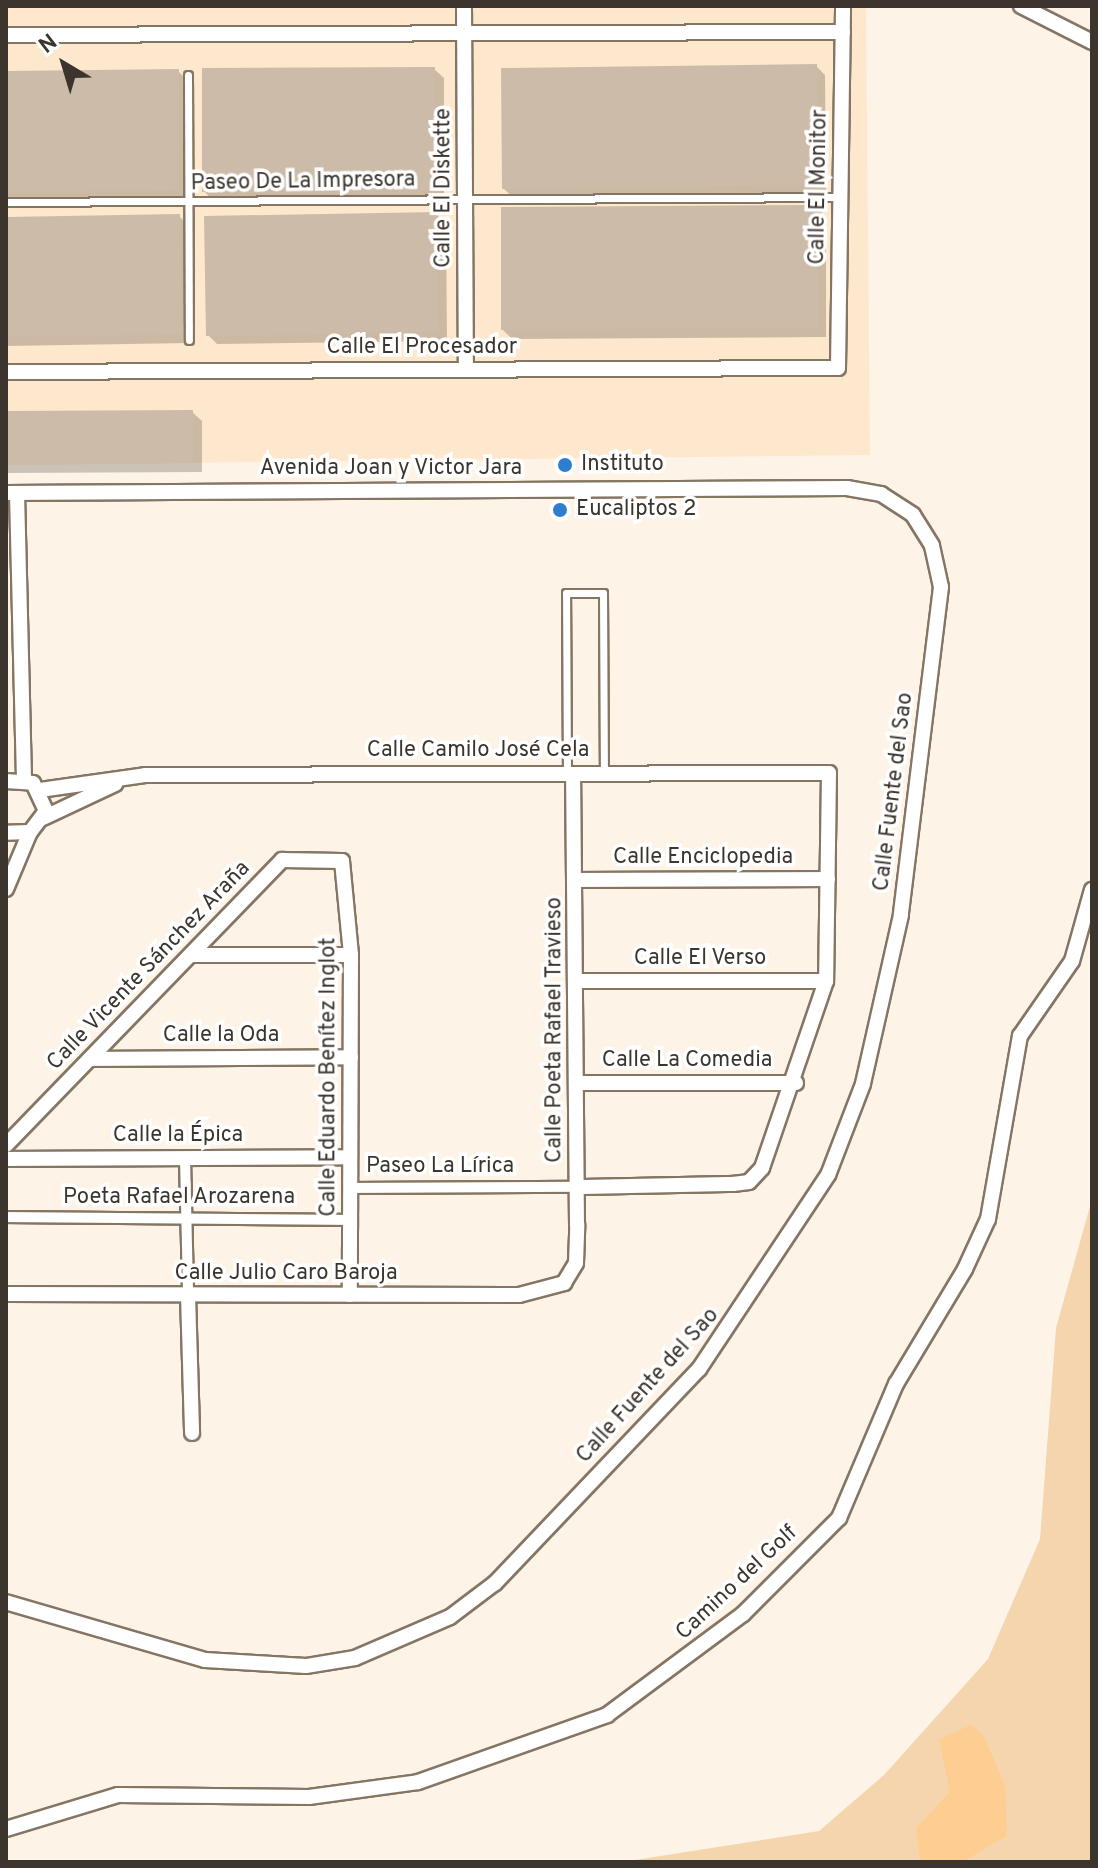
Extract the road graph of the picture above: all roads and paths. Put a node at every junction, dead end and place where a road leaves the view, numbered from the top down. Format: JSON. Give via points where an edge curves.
{"nodes":[{"id":1,"x":464,"y":6,"type":"edge"},
{"id":2,"x":843,"y":6,"type":"edge"},
{"id":3,"x":1021,"y":6,"type":"edge"},
{"id":4,"x":1047,"y":6,"type":"edge"},
{"id":5,"x":843,"y":32,"type":"junction"},
{"id":6,"x":465,"y":33,"type":"junction"},
{"id":7,"x":6,"y":35,"type":"edge"},
{"id":8,"x":1092,"y":42,"type":"edge"},
{"id":9,"x":188,"y":75,"type":"dead end"},
{"id":10,"x":841,"y":197,"type":"junction"},
{"id":11,"x":466,"y":198,"type":"junction"},
{"id":12,"x":187,"y":201,"type":"junction"},
{"id":13,"x":6,"y":202,"type":"edge"},
{"id":14,"x":189,"y":340,"type":"dead end"},
{"id":15,"x":838,"y":368,"type":"joint"},
{"id":16,"x":466,"y":370,"type":"junction"},
{"id":17,"x":6,"y":372,"type":"edge"},
{"id":18,"x":11,"y":493,"type":"edge"},
{"id":19,"x":913,"y":515,"type":"joint"},
{"id":20,"x":22,"y":743,"type":"junction"},
{"id":21,"x":604,"y":773,"type":"junction"},
{"id":22,"x":570,"y":774,"type":"junction"},
{"id":23,"x":24,"y":779,"type":"junction"},
{"id":24,"x":126,"y":779,"type":"junction"},
{"id":25,"x":6,"y":780,"type":"edge"},
{"id":26,"x":40,"y":790,"type":"junction"},
{"id":27,"x":43,"y":818,"type":"junction"},
{"id":28,"x":30,"y":832,"type":"junction"},
{"id":29,"x":6,"y":833,"type":"edge"},
{"id":30,"x":342,"y":861,"type":"joint"},
{"id":31,"x":828,"y":879,"type":"junction"},
{"id":32,"x":578,"y":880,"type":"junction"},
{"id":33,"x":6,"y":889,"type":"edge"},
{"id":34,"x":1092,"y":890,"type":"edge"},
{"id":35,"x":192,"y":955,"type":"junction"},
{"id":36,"x":351,"y":955,"type":"junction"},
{"id":37,"x":575,"y":981,"type":"junction"},
{"id":38,"x":826,"y":981,"type":"junction"},
{"id":39,"x":351,"y":1057,"type":"junction"},
{"id":40,"x":90,"y":1059,"type":"junction"},
{"id":41,"x":577,"y":1083,"type":"junction"},
{"id":42,"x":796,"y":1083,"type":"junction"},
{"id":43,"x":6,"y":1145,"type":"edge"},
{"id":44,"x":350,"y":1157,"type":"junction"},
{"id":45,"x":185,"y":1158,"type":"junction"},
{"id":46,"x":6,"y":1159,"type":"edge"},
{"id":47,"x":577,"y":1187,"type":"junction"},
{"id":48,"x":351,"y":1188,"type":"junction"},
{"id":49,"x":6,"y":1217,"type":"edge"},
{"id":50,"x":186,"y":1218,"type":"junction"},
{"id":51,"x":352,"y":1220,"type":"junction"},
{"id":52,"x":564,"y":1283,"type":"joint"},
{"id":53,"x":6,"y":1294,"type":"edge"},
{"id":54,"x":188,"y":1295,"type":"junction"},
{"id":55,"x":350,"y":1295,"type":"junction"},
{"id":56,"x":192,"y":1433,"type":"dead end"},
{"id":57,"x":6,"y":1602,"type":"edge"},
{"id":58,"x":6,"y":1829,"type":"edge"}],
"edges":[{"from":1,"to":6,"type":"street","name":"Calle El Diskette"},
{"from":2,"to":5,"type":"street","name":"Calle El Monitor"},
{"from":3,"to":4,"type":"street"},
{"from":3,"to":8,"type":"street"},
{"from":5,"to":6,"type":"street"},
{"from":5,"to":10,"type":"street","name":"Calle El Monitor"},
{"from":6,"to":7,"type":"street"},
{"from":6,"to":11,"type":"street","name":"Calle El Diskette"},
{"from":9,"to":12,"type":"lane"},
{"from":10,"to":11,"type":"lane","name":"Paseo De La Impresora"},
{"from":10,"to":15,"type":"street","name":"Calle El Monitor"},
{"from":11,"to":12,"type":"lane","name":"Paseo De La Impresora"},
{"from":11,"to":16,"type":"street","name":"Calle El Diskette"},
{"from":12,"to":13,"type":"lane","name":"Paseo De La Impresora"},
{"from":12,"to":14,"type":"lane"},
{"from":15,"to":16,"type":"street","name":"Calle El Procesador"},
{"from":16,"to":17,"type":"street","name":"Calle El Procesador"},
{"from":18,"to":19,"type":"street","name":"Avenida Joan y Victor Jara","via":[[847,488],[881,494]]},
{"from":18,"to":20,"type":"street"},
{"from":19,"to":57,"type":"street","name":"Calle Fuente del Sao","via":[[932,546],[941,587],[884,1009],[828,1175],[699,1369],[495,1583],[450,1617],[355,1658],[294,1666],[205,1660]]},
{"from":20,"to":23,"type":"street"},
{"from":20,"to":25,"type":"street"},
{"from":21,"to":22,"type":"street","name":"Calle Camilo José Cela"},
{"from":21,"to":22,"type":"lane","via":[[603,593],[566,593]]},
{"from":21,"to":31,"type":"street","name":"Calle Camilo José Cela","via":[[829,773]]},
{"from":22,"to":24,"type":"street","name":"Calle Camilo José Cela"},
{"from":22,"to":32,"type":"street","name":"Calle Poeta Rafael Travieso"},
{"from":23,"to":25,"type":"street"},
{"from":23,"to":26,"type":"street"},
{"from":24,"to":26,"type":"street","name":"Calle Camilo José Cela"},
{"from":24,"to":27,"type":"street","name":"Calle Camilo José Cela"},
{"from":26,"to":27,"type":"street"},
{"from":27,"to":28,"type":"street"},
{"from":28,"to":29,"type":"street"},
{"from":28,"to":33,"type":"street"},
{"from":30,"to":35,"type":"street","name":"Calle Vicente Sánchez Araña","via":[[282,860]]},
{"from":30,"to":36,"type":"street","name":"Calle Eduardo Benítez Inglot"},
{"from":31,"to":32,"type":"street","name":"Calle Enciclopedia"},
{"from":31,"to":38,"type":"street"},
{"from":32,"to":37,"type":"street","name":"Calle Poeta Rafael Travieso"},
{"from":34,"to":58,"type":"street","name":"Camino del Golf","via":[[1072,961],[1020,1036],[988,1219],[965,1269],[896,1384],[839,1518],[743,1614],[607,1715],[418,1782],[309,1797],[118,1795]]},
{"from":35,"to":36,"type":"street"},
{"from":35,"to":40,"type":"street","name":"Calle Vicente Sánchez Araña"},
{"from":36,"to":39,"type":"street","name":"Calle Eduardo Benítez Inglot"},
{"from":37,"to":38,"type":"street","name":"Calle El Verso"},
{"from":37,"to":41,"type":"street","name":"Calle Poeta Rafael Travieso"},
{"from":38,"to":42,"type":"street"},
{"from":39,"to":40,"type":"street","name":"Calle la Oda"},
{"from":39,"to":44,"type":"street","name":"Calle Eduardo Benítez Inglot"},
{"from":40,"to":43,"type":"street","name":"Calle Vicente Sánchez Araña"},
{"from":41,"to":42,"type":"street","name":"Calle La Comedia"},
{"from":41,"to":47,"type":"street","name":"Calle Poeta Rafael Travieso"},
{"from":42,"to":47,"type":"street","via":[[762,1168],[749,1182]]},
{"from":44,"to":45,"type":"street","name":"Calle la Épica"},
{"from":44,"to":48,"type":"street","name":"Calle Eduardo Benítez Inglot"},
{"from":45,"to":46,"type":"street","name":"Calle la Épica"},
{"from":45,"to":50,"type":"street"},
{"from":47,"to":48,"type":"street","name":"Paseo La Lírica"},
{"from":47,"to":52,"type":"street","name":"Calle Poeta Rafael Travieso","via":[[576,1263]]},
{"from":48,"to":51,"type":"street","name":"Calle Eduardo Benítez Inglot"},
{"from":49,"to":50,"type":"street","name":"Poeta Rafael Arozarena"},
{"from":50,"to":51,"type":"street","name":"Poeta Rafael Arozarena"},
{"from":50,"to":54,"type":"street"},
{"from":51,"to":55,"type":"street","name":"Calle Eduardo Benítez Inglot"},
{"from":52,"to":55,"type":"street","name":"Calle Julio Caro Baroja","via":[[519,1295]]},
{"from":53,"to":54,"type":"street","name":"Calle Julio Caro Baroja"},
{"from":54,"to":55,"type":"street","name":"Calle Julio Caro Baroja"},
{"from":54,"to":56,"type":"street"}]}
